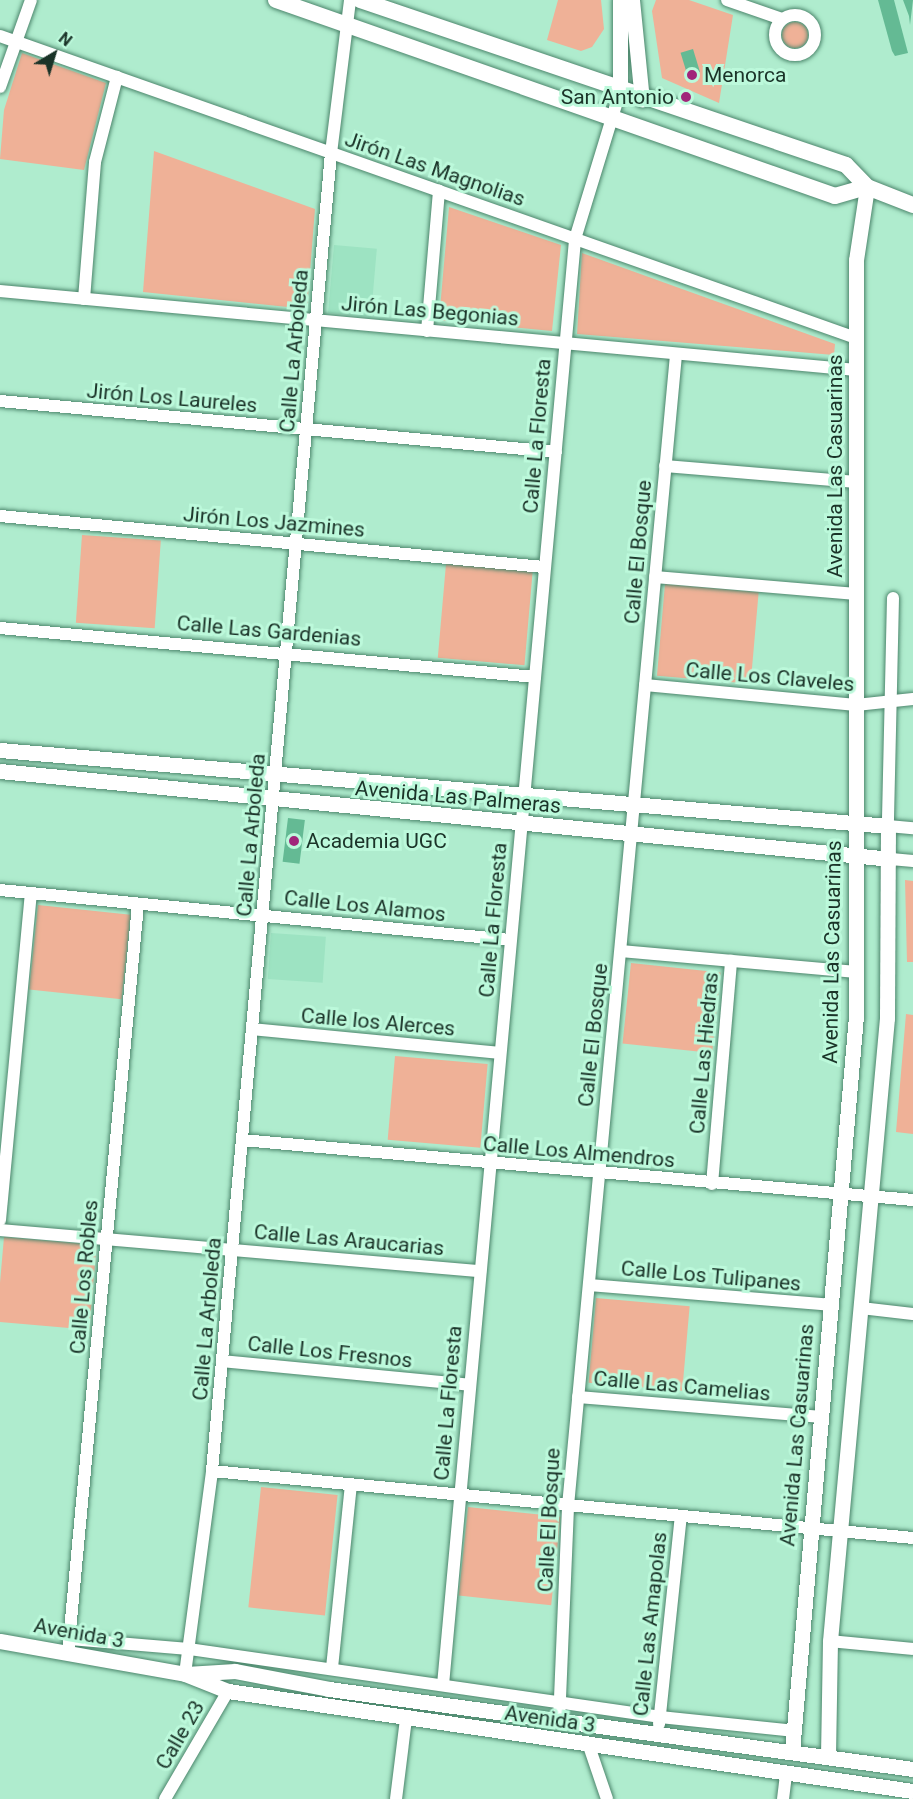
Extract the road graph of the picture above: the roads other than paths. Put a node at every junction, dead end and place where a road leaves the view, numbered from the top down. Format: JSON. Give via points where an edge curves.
{"nodes":[{"id":1,"x":31,"y":0,"type":"edge"},
{"id":2,"x":276,"y":0,"type":"edge"},
{"id":3,"x":350,"y":0,"type":"edge"},
{"id":4,"x":360,"y":0,"type":"edge"},
{"id":5,"x":620,"y":0,"type":"edge"},
{"id":6,"x":632,"y":0,"type":"edge"},
{"id":7,"x":727,"y":0,"type":"edge"},
{"id":8,"x":782,"y":19,"type":"dead end"},
{"id":9,"x":343,"y":24,"type":"junction"},
{"id":10,"x":0,"y":36,"type":"edge"},
{"id":11,"x":16,"y":41,"type":"junction"},
{"id":12,"x":117,"y":77,"type":"junction"},
{"id":13,"x":0,"y":87,"type":"edge"},
{"id":14,"x":620,"y":92,"type":"junction"},
{"id":15,"x":642,"y":100,"type":"junction"},
{"id":16,"x":615,"y":120,"type":"junction"},
{"id":17,"x":331,"y":153,"type":"junction"},
{"id":18,"x":867,"y":187,"type":"junction"},
{"id":19,"x":439,"y":191,"type":"junction"},
{"id":20,"x":913,"y":205,"type":"edge"},
{"id":21,"x":575,"y":239,"type":"junction"},
{"id":22,"x":0,"y":291,"type":"edge"},
{"id":23,"x":84,"y":299,"type":"junction"},
{"id":24,"x":316,"y":320,"type":"junction"},
{"id":25,"x":427,"y":331,"type":"junction"},
{"id":26,"x":856,"y":338,"type":"junction"},
{"id":27,"x":566,"y":344,"type":"junction"},
{"id":28,"x":676,"y":354,"type":"junction"},
{"id":29,"x":856,"y":370,"type":"junction"},
{"id":30,"x":0,"y":401,"type":"edge"},
{"id":31,"x":306,"y":430,"type":"junction"},
{"id":32,"x":556,"y":453,"type":"junction"},
{"id":33,"x":665,"y":466,"type":"junction"},
{"id":34,"x":856,"y":482,"type":"junction"},
{"id":35,"x":0,"y":516,"type":"edge"},
{"id":36,"x":296,"y":543,"type":"junction"},
{"id":37,"x":544,"y":567,"type":"junction"},
{"id":38,"x":655,"y":577,"type":"junction"},
{"id":39,"x":856,"y":594,"type":"junction"},
{"id":40,"x":893,"y":598,"type":"dead end"},
{"id":41,"x":0,"y":628,"type":"edge"},
{"id":42,"x":286,"y":652,"type":"junction"},
{"id":43,"x":535,"y":677,"type":"junction"},
{"id":44,"x":645,"y":685,"type":"junction"},
{"id":45,"x":913,"y":699,"type":"edge"},
{"id":46,"x":893,"y":701,"type":"junction"},
{"id":47,"x":856,"y":705,"type":"junction"},
{"id":48,"x":0,"y":750,"type":"edge"},
{"id":49,"x":276,"y":770,"type":"junction"},
{"id":50,"x":0,"y":771,"type":"edge"},
{"id":51,"x":524,"y":793,"type":"junction"},
{"id":52,"x":273,"y":801,"type":"junction"},
{"id":53,"x":634,"y":803,"type":"junction"},
{"id":54,"x":521,"y":824,"type":"junction"},
{"id":55,"x":856,"y":824,"type":"junction"},
{"id":56,"x":888,"y":826,"type":"junction"},
{"id":57,"x":913,"y":828,"type":"edge"},
{"id":58,"x":631,"y":834,"type":"junction"},
{"id":59,"x":856,"y":855,"type":"junction"},
{"id":60,"x":891,"y":858,"type":"junction"},
{"id":61,"x":913,"y":861,"type":"edge"},
{"id":62,"x":0,"y":890,"type":"edge"},
{"id":63,"x":31,"y":893,"type":"junction"},
{"id":64,"x":138,"y":905,"type":"junction"},
{"id":65,"x":262,"y":916,"type":"junction"},
{"id":66,"x":510,"y":940,"type":"junction"},
{"id":67,"x":621,"y":951,"type":"junction"},
{"id":68,"x":731,"y":961,"type":"junction"},
{"id":69,"x":856,"y":972,"type":"junction"},
{"id":70,"x":252,"y":1029,"type":"junction"},
{"id":71,"x":500,"y":1053,"type":"junction"},
{"id":72,"x":242,"y":1140,"type":"junction"},
{"id":73,"x":490,"y":1163,"type":"junction"},
{"id":74,"x":599,"y":1173,"type":"junction"},
{"id":75,"x":712,"y":1184,"type":"junction"},
{"id":76,"x":839,"y":1194,"type":"junction"},
{"id":77,"x":871,"y":1197,"type":"junction"},
{"id":78,"x":913,"y":1200,"type":"edge"},
{"id":79,"x":0,"y":1220,"type":"edge"},
{"id":80,"x":0,"y":1230,"type":"edge"},
{"id":81,"x":108,"y":1239,"type":"junction"},
{"id":82,"x":232,"y":1250,"type":"junction"},
{"id":83,"x":480,"y":1271,"type":"junction"},
{"id":84,"x":589,"y":1285,"type":"junction"},
{"id":85,"x":830,"y":1305,"type":"junction"},
{"id":86,"x":861,"y":1308,"type":"junction"},
{"id":87,"x":913,"y":1314,"type":"edge"},
{"id":88,"x":222,"y":1361,"type":"junction"},
{"id":89,"x":469,"y":1385,"type":"junction"},
{"id":90,"x":578,"y":1397,"type":"junction"},
{"id":91,"x":819,"y":1417,"type":"junction"},
{"id":92,"x":212,"y":1471,"type":"junction"},
{"id":93,"x":351,"y":1485,"type":"junction"},
{"id":94,"x":459,"y":1495,"type":"junction"},
{"id":95,"x":568,"y":1506,"type":"junction"},
{"id":96,"x":681,"y":1516,"type":"junction"},
{"id":97,"x":809,"y":1528,"type":"junction"},
{"id":98,"x":840,"y":1531,"type":"junction"},
{"id":99,"x":913,"y":1538,"type":"edge"},
{"id":100,"x":0,"y":1641,"type":"edge"},
{"id":101,"x":830,"y":1641,"type":"junction"},
{"id":102,"x":69,"y":1646,"type":"junction"},
{"id":103,"x":189,"y":1649,"type":"junction"},
{"id":104,"x":913,"y":1650,"type":"edge"},
{"id":105,"x":332,"y":1668,"type":"junction"},
{"id":106,"x":185,"y":1674,"type":"junction"},
{"id":107,"x":443,"y":1685,"type":"junction"},
{"id":108,"x":228,"y":1690,"type":"junction"},
{"id":109,"x":560,"y":1702,"type":"junction"},
{"id":110,"x":660,"y":1717,"type":"junction"},
{"id":111,"x":406,"y":1719,"type":"junction"},
{"id":112,"x":559,"y":1722,"type":"junction"},
{"id":113,"x":795,"y":1731,"type":"junction"},
{"id":114,"x":658,"y":1737,"type":"junction"},
{"id":115,"x":589,"y":1746,"type":"junction"},
{"id":116,"x":792,"y":1752,"type":"junction"},
{"id":117,"x":828,"y":1757,"type":"junction"},
{"id":118,"x":913,"y":1769,"type":"edge"},
{"id":119,"x":786,"y":1773,"type":"junction"},
{"id":120,"x":913,"y":1791,"type":"edge"},
{"id":121,"x":165,"y":1799,"type":"edge"},
{"id":122,"x":396,"y":1799,"type":"edge"},
{"id":123,"x":607,"y":1799,"type":"edge"},
{"id":124,"x":783,"y":1799,"type":"edge"}],
"edges":[{"from":1,"to":11,"type":"street"},
{"from":2,"to":9,"type":"main road"},
{"from":3,"to":9,"type":"street","name":"Calle La Arboleda"},
{"from":4,"to":14,"type":"main road"},
{"from":5,"to":14,"type":"street"},
{"from":6,"to":15,"type":"street"},
{"from":7,"to":8,"type":"street"},
{"from":9,"to":16,"type":"main road"},
{"from":9,"to":17,"type":"street","name":"Calle La Arboleda"},
{"from":10,"to":11,"type":"street","name":"Jirón Las Magnolias"},
{"from":11,"to":12,"type":"street","name":"Jirón Las Magnolias"},
{"from":11,"to":13,"type":"street"},
{"from":12,"to":17,"type":"street","name":"Jirón Las Magnolias"},
{"from":12,"to":23,"type":"street","via":[[95,162]]},
{"from":14,"to":15,"type":"main road"},
{"from":14,"to":16,"type":"street","name":"Calle La Floresta"},
{"from":15,"to":18,"type":"main road","via":[[846,165]]},
{"from":16,"to":18,"type":"main road","via":[[835,196]]},
{"from":16,"to":21,"type":"street","name":"Calle La Floresta"},
{"from":17,"to":19,"type":"street","name":"Jirón Las Magnolias"},
{"from":17,"to":24,"type":"street","name":"Calle La Arboleda"},
{"from":18,"to":20,"type":"main road"},
{"from":18,"to":26,"type":"street","name":"Avenida Las Casuarinas","via":[[858,232]]},
{"from":19,"to":21,"type":"street","name":"Jirón Las Magnolias"},
{"from":19,"to":25,"type":"street"},
{"from":21,"to":26,"type":"street","name":"Jirón Las Magnolias"},
{"from":21,"to":27,"type":"street","name":"Calle La Floresta"},
{"from":22,"to":23,"type":"street","name":"Jirón Las Begonias"},
{"from":23,"to":24,"type":"street","name":"Jirón Las Begonias"},
{"from":24,"to":25,"type":"street","name":"Jirón Las Begonias"},
{"from":24,"to":31,"type":"street","name":"Calle La Arboleda"},
{"from":25,"to":27,"type":"street","name":"Jirón Las Begonias"},
{"from":26,"to":29,"type":"street","name":"Avenida Las Casuarinas"},
{"from":27,"to":28,"type":"street","name":"Jirón Las Begonias"},
{"from":27,"to":32,"type":"street","name":"Calle La Floresta"},
{"from":28,"to":29,"type":"street","name":"Jirón Las Begonias"},
{"from":28,"to":33,"type":"street","name":"Calle El Bosque"},
{"from":29,"to":34,"type":"street","name":"Avenida Las Casuarinas"},
{"from":30,"to":31,"type":"street","name":"Jirón Los Laureles"},
{"from":31,"to":32,"type":"street","name":"Jirón Los Laureles"},
{"from":31,"to":36,"type":"street","name":"Calle La Arboleda"},
{"from":32,"to":37,"type":"street","name":"Calle La Floresta"},
{"from":33,"to":34,"type":"street"},
{"from":33,"to":38,"type":"street","name":"Calle El Bosque"},
{"from":34,"to":39,"type":"street","name":"Avenida Las Casuarinas"},
{"from":35,"to":36,"type":"street","name":"Jirón Los Jazmines"},
{"from":36,"to":37,"type":"street","name":"Jirón Los Jazmines"},
{"from":36,"to":42,"type":"street","name":"Calle La Arboleda"},
{"from":37,"to":43,"type":"street","name":"Calle La Floresta"},
{"from":38,"to":39,"type":"street"},
{"from":38,"to":44,"type":"street","name":"Calle El Bosque"},
{"from":39,"to":47,"type":"street","name":"Avenida Las Casuarinas"},
{"from":40,"to":46,"type":"street"},
{"from":41,"to":42,"type":"street","name":"Calle Las Gardenias"},
{"from":42,"to":43,"type":"street","name":"Calle Las Gardenias"},
{"from":42,"to":49,"type":"street","name":"Calle La Arboleda"},
{"from":43,"to":51,"type":"street","name":"Calle La Floresta"},
{"from":44,"to":47,"type":"street","name":"Calle Los Claveles"},
{"from":44,"to":53,"type":"street","name":"Calle El Bosque"},
{"from":45,"to":46,"type":"street","name":"Calle Los Claveles"},
{"from":46,"to":47,"type":"street","name":"Calle Los Claveles"},
{"from":46,"to":56,"type":"street"},
{"from":47,"to":55,"type":"street","name":"Avenida Las Casuarinas"},
{"from":48,"to":49,"type":"street","name":"Avenida Las Palmeras"},
{"from":49,"to":51,"type":"street","name":"Avenida Las Palmeras"},
{"from":49,"to":52,"type":"street","name":"Calle La Arboleda"},
{"from":50,"to":52,"type":"street","name":"Avenida Las Palmeras"},
{"from":51,"to":53,"type":"street","name":"Avenida Las Palmeras"},
{"from":51,"to":54,"type":"street","name":"Calle La Floresta"},
{"from":52,"to":54,"type":"street","name":"Avenida Las Palmeras"},
{"from":52,"to":65,"type":"street","name":"Calle La Arboleda"},
{"from":53,"to":55,"type":"street","name":"Avenida Las Palmeras"},
{"from":53,"to":58,"type":"street","name":"Calle El Bosque"},
{"from":54,"to":58,"type":"street","name":"Avenida Las Palmeras"},
{"from":54,"to":66,"type":"street","name":"Calle La Floresta"},
{"from":55,"to":56,"type":"street","name":"Avenida Las Palmeras"},
{"from":55,"to":59,"type":"street","name":"Avenida Las Casuarinas"},
{"from":56,"to":57,"type":"street","name":"Avenida Las Palmeras"},
{"from":56,"to":60,"type":"street"},
{"from":58,"to":59,"type":"street","name":"Avenida Las Palmeras"},
{"from":58,"to":67,"type":"street","name":"Calle El Bosque"},
{"from":59,"to":60,"type":"street","name":"Avenida Las Palmeras"},
{"from":59,"to":69,"type":"street","name":"Avenida Las Casuarinas"},
{"from":60,"to":61,"type":"street","name":"Avenida Las Palmeras"},
{"from":60,"to":77,"type":"street","via":[[887,1017]]},
{"from":62,"to":63,"type":"street","name":"Calle Los Alamos"},
{"from":63,"to":64,"type":"street","name":"Calle Los Alamos"},
{"from":63,"to":79,"type":"street"},
{"from":64,"to":65,"type":"street","name":"Calle Los Alamos"},
{"from":64,"to":81,"type":"street","name":"Calle Los Robles"},
{"from":65,"to":66,"type":"street","name":"Calle Los Alamos"},
{"from":65,"to":70,"type":"street","name":"Calle La Arboleda"},
{"from":66,"to":71,"type":"street","name":"Calle La Floresta"},
{"from":67,"to":68,"type":"street"},
{"from":67,"to":74,"type":"street","name":"Calle El Bosque"},
{"from":68,"to":69,"type":"street"},
{"from":68,"to":75,"type":"street","name":"Calle Las Hiedras"},
{"from":69,"to":76,"type":"street","name":"Avenida Las Casuarinas"},
{"from":70,"to":71,"type":"street","name":"Calle los Alerces"},
{"from":70,"to":72,"type":"street","name":"Calle La Arboleda"},
{"from":71,"to":73,"type":"street","name":"Calle La Floresta"},
{"from":72,"to":73,"type":"street","name":"Calle Los Almendros"},
{"from":72,"to":82,"type":"street","name":"Calle La Arboleda"},
{"from":73,"to":74,"type":"street","name":"Calle Los Almendros"},
{"from":73,"to":83,"type":"street","name":"Calle La Floresta"},
{"from":74,"to":75,"type":"street","name":"Calle Los Almendros"},
{"from":74,"to":84,"type":"street","name":"Calle El Bosque"},
{"from":75,"to":76,"type":"street","name":"Calle Los Almendros"},
{"from":76,"to":77,"type":"street","name":"Calle Los Almendros"},
{"from":76,"to":85,"type":"street","name":"Avenida Las Casuarinas"},
{"from":77,"to":78,"type":"street","name":"Calle Los Almendros"},
{"from":77,"to":86,"type":"street"},
{"from":80,"to":81,"type":"street","name":"Calle Las Araucarias"},
{"from":81,"to":82,"type":"street","name":"Calle Las Araucarias"},
{"from":81,"to":102,"type":"street","name":"Calle Los Robles"},
{"from":82,"to":83,"type":"street","name":"Calle Las Araucarias"},
{"from":82,"to":88,"type":"street","name":"Calle La Arboleda"},
{"from":83,"to":89,"type":"street","name":"Calle La Floresta"},
{"from":84,"to":85,"type":"street","name":"Calle Los Tulipanes"},
{"from":84,"to":90,"type":"street","name":"Calle El Bosque"},
{"from":85,"to":91,"type":"street","name":"Avenida Las Casuarinas"},
{"from":86,"to":87,"type":"street"},
{"from":86,"to":98,"type":"street"},
{"from":88,"to":89,"type":"street","name":"Calle Los Fresnos"},
{"from":88,"to":92,"type":"street","name":"Calle La Arboleda"},
{"from":89,"to":94,"type":"street","name":"Calle La Floresta"},
{"from":90,"to":91,"type":"street","name":"Calle Las Camelias"},
{"from":90,"to":95,"type":"street","name":"Calle El Bosque"},
{"from":91,"to":97,"type":"street","name":"Avenida Las Casuarinas"},
{"from":92,"to":93,"type":"street"},
{"from":92,"to":103,"type":"street","name":"Calle La Arboleda"},
{"from":93,"to":94,"type":"street"},
{"from":93,"to":105,"type":"street"},
{"from":94,"to":95,"type":"street"},
{"from":94,"to":107,"type":"street","name":"Calle La Floresta"},
{"from":95,"to":96,"type":"street"},
{"from":95,"to":109,"type":"street","name":"Calle El Bosque"},
{"from":96,"to":97,"type":"street"},
{"from":96,"to":110,"type":"street","name":"Calle Las Amapolas"},
{"from":97,"to":98,"type":"street"},
{"from":97,"to":113,"type":"street","name":"Avenida Las Casuarinas"},
{"from":98,"to":99,"type":"street"},
{"from":98,"to":101,"type":"street"},
{"from":100,"to":102,"type":"street","name":"Avenida 3"},
{"from":101,"to":104,"type":"street"},
{"from":101,"to":117,"type":"street"},
{"from":102,"to":103,"type":"street"},
{"from":102,"to":106,"type":"street","name":"Avenida 3"},
{"from":103,"to":105,"type":"street"},
{"from":103,"to":106,"type":"street","name":"Calle La Arboleda"},
{"from":105,"to":107,"type":"street"},
{"from":106,"to":108,"type":"street","name":"Avenida 3"},
{"from":106,"to":112,"type":"street","name":"Avenida 3","via":[[235,1671]]},
{"from":107,"to":109,"type":"street"},
{"from":108,"to":111,"type":"street","name":"Avenida 3"},
{"from":108,"to":121,"type":"street","name":"Calle 23"},
{"from":109,"to":110,"type":"street"},
{"from":109,"to":112,"type":"street","name":"Calle El Bosque"},
{"from":110,"to":113,"type":"street"},
{"from":110,"to":114,"type":"street","name":"Calle Las Amapolas"},
{"from":111,"to":115,"type":"street","name":"Avenida 3"},
{"from":111,"to":122,"type":"street"},
{"from":112,"to":114,"type":"street","name":"Avenida 3"},
{"from":113,"to":116,"type":"street","name":"Avenida Las Casuarinas"},
{"from":114,"to":116,"type":"street","name":"Avenida 3"},
{"from":115,"to":119,"type":"street","name":"Avenida 3"},
{"from":115,"to":123,"type":"street"},
{"from":116,"to":117,"type":"street","name":"Avenida 3"},
{"from":117,"to":118,"type":"street","name":"Avenida 3"},
{"from":119,"to":120,"type":"street","name":"Avenida 3"},
{"from":119,"to":124,"type":"street"}]}
